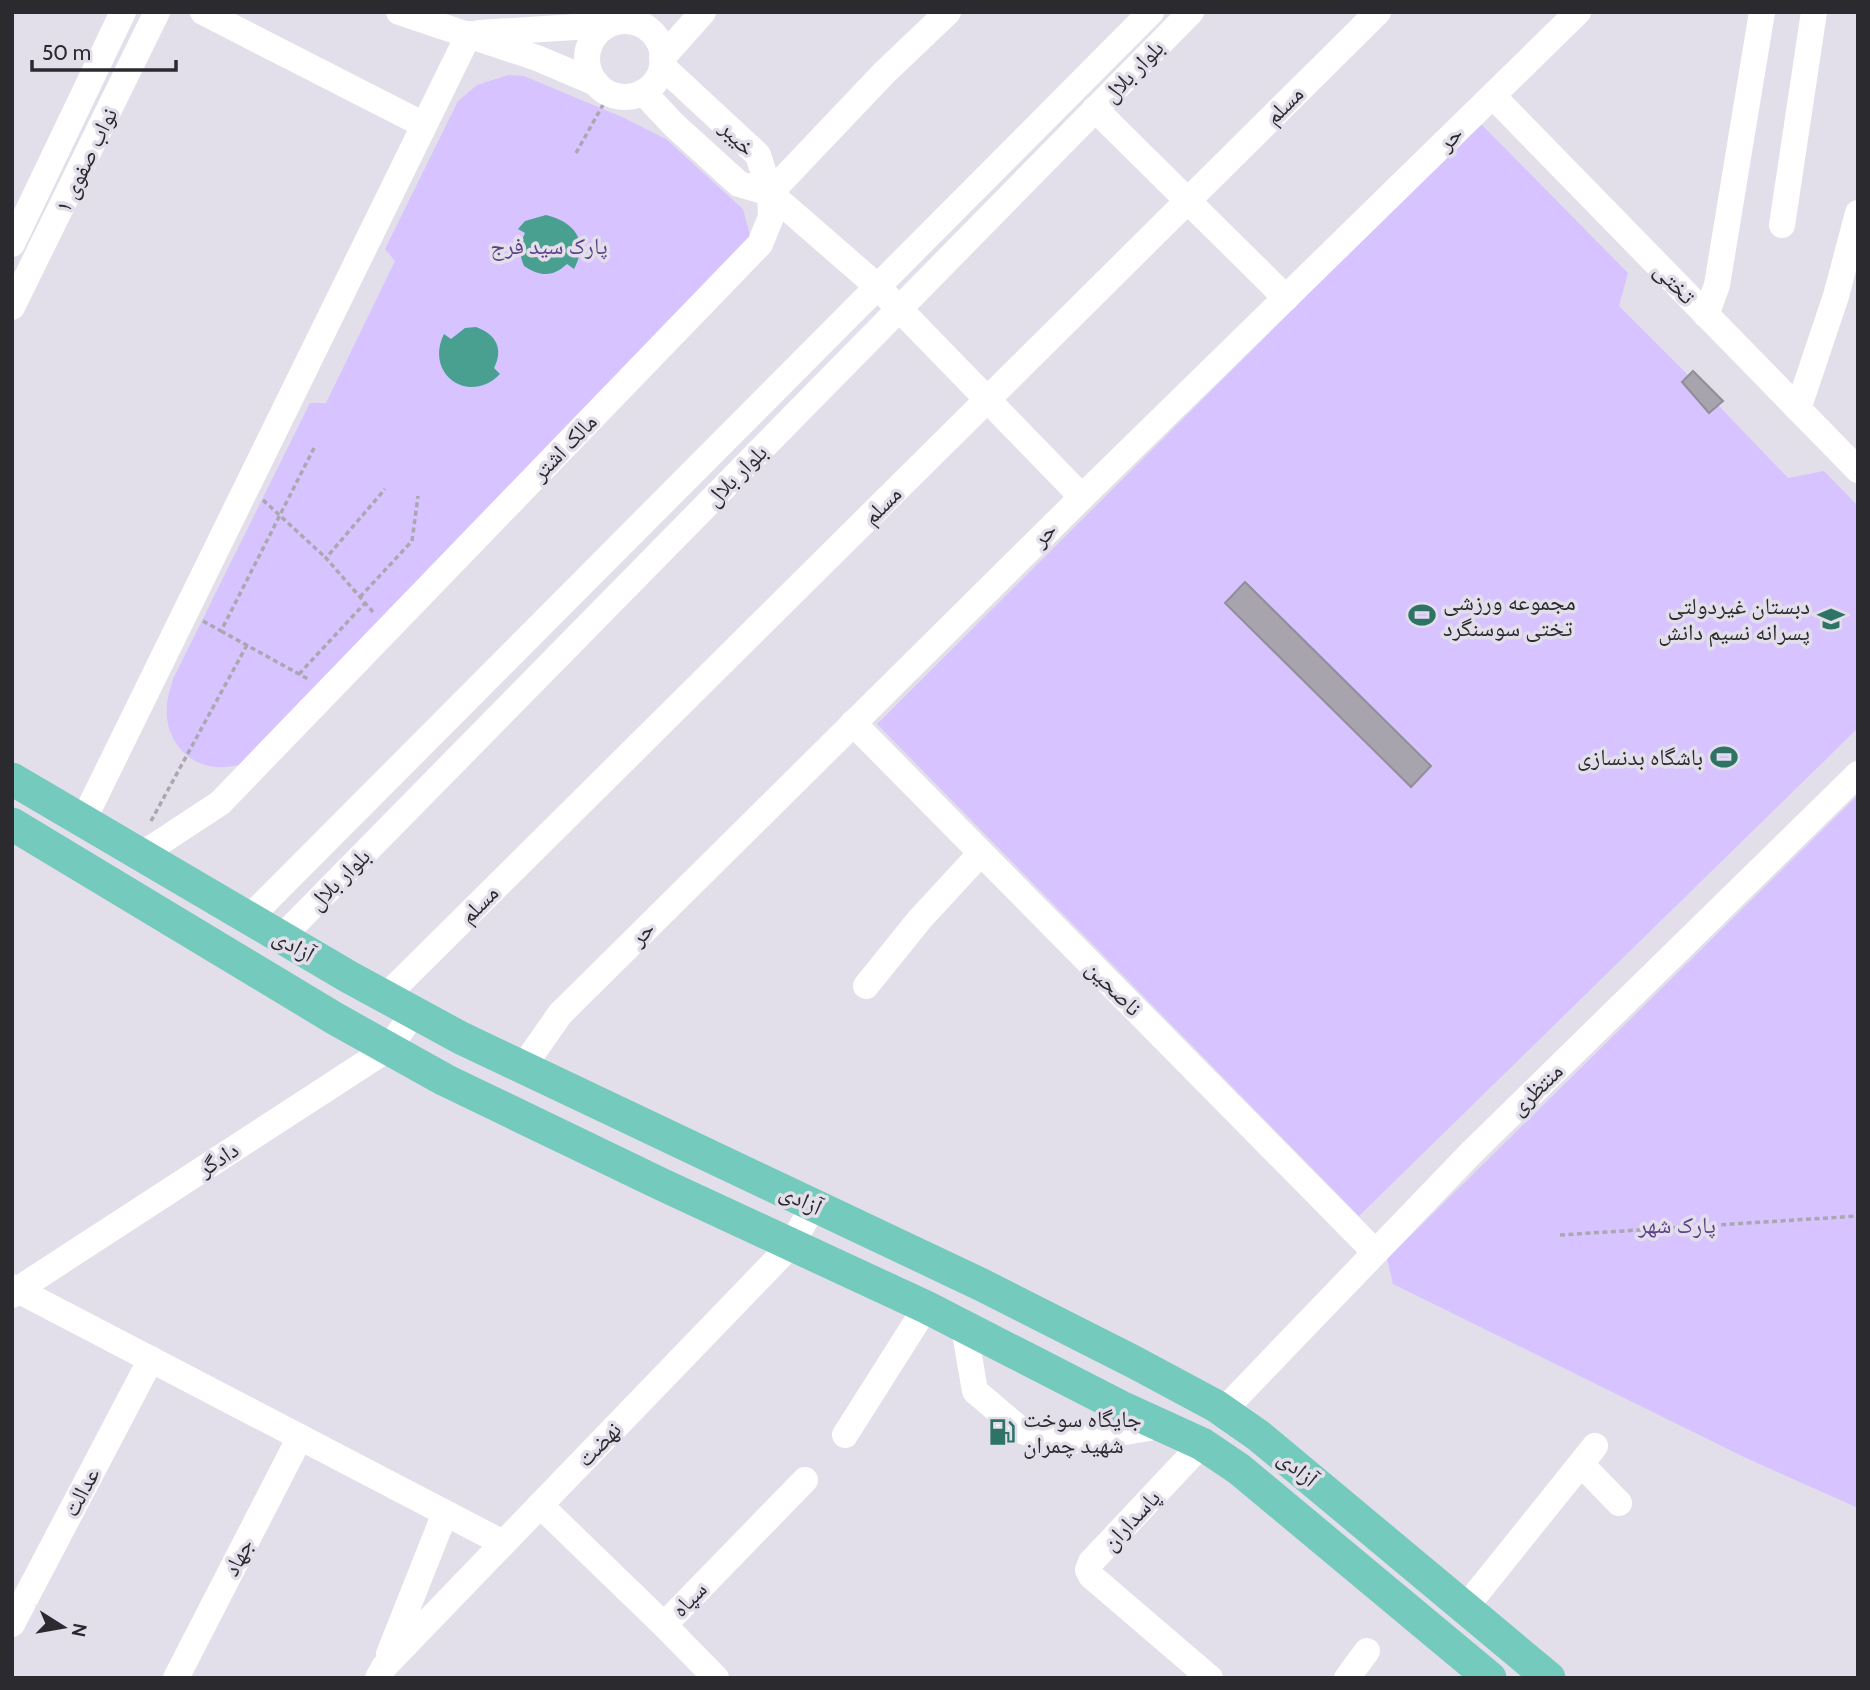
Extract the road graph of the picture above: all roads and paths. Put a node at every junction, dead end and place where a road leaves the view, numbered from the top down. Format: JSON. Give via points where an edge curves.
{"nodes":[{"id":1,"x":122,"y":12,"type":"edge"},
{"id":2,"x":157,"y":12,"type":"edge"},
{"id":3,"x":203,"y":12,"type":"edge"},
{"id":4,"x":399,"y":12,"type":"edge"},
{"id":5,"x":660,"y":12,"type":"edge"},
{"id":6,"x":703,"y":12,"type":"edge"},
{"id":7,"x":948,"y":12,"type":"edge"},
{"id":8,"x":1151,"y":12,"type":"edge"},
{"id":9,"x":1191,"y":12,"type":"edge"},
{"id":10,"x":1378,"y":12,"type":"edge"},
{"id":11,"x":1578,"y":12,"type":"edge"},
{"id":12,"x":1762,"y":12,"type":"edge"},
{"id":13,"x":1814,"y":12,"type":"edge"},
{"id":14,"x":615,"y":22,"type":"junction"},
{"id":15,"x":469,"y":34,"type":"junction"},
{"id":16,"x":662,"y":62,"type":"junction"},
{"id":17,"x":602,"y":88,"type":"junction"},
{"id":18,"x":643,"y":92,"type":"junction"},
{"id":19,"x":1493,"y":96,"type":"junction"},
{"id":20,"x":1096,"y":109,"type":"junction"},
{"id":21,"x":424,"y":125,"type":"junction"},
{"id":22,"x":576,"y":153,"type":"dead end"},
{"id":23,"x":770,"y":193,"type":"junction"},
{"id":24,"x":1188,"y":201,"type":"junction"},
{"id":25,"x":1858,"y":214,"type":"edge"},
{"id":26,"x":1782,"y":225,"type":"dead end"},
{"id":27,"x":12,"y":244,"type":"edge"},
{"id":28,"x":1852,"y":258,"type":"edge"},
{"id":29,"x":877,"y":287,"type":"junction"},
{"id":30,"x":1286,"y":298,"type":"junction"},
{"id":31,"x":12,"y":307,"type":"edge"},
{"id":32,"x":899,"y":310,"type":"junction"},
{"id":33,"x":1706,"y":315,"type":"junction"},
{"id":34,"x":987,"y":400,"type":"junction"},
{"id":35,"x":1798,"y":409,"type":"junction"},
{"id":36,"x":314,"y":448,"type":"dead end"},
{"id":37,"x":1858,"y":470,"type":"edge"},
{"id":38,"x":247,"y":486,"type":"junction"},
{"id":39,"x":385,"y":489,"type":"dead end"},
{"id":40,"x":418,"y":496,"type":"dead end"},
{"id":41,"x":1082,"y":497,"type":"junction"},
{"id":42,"x":279,"y":516,"type":"junction"},
{"id":43,"x":326,"y":558,"type":"junction"},
{"id":44,"x":360,"y":597,"type":"junction"},
{"id":45,"x":365,"y":603,"type":"junction"},
{"id":46,"x":186,"y":611,"type":"junction"},
{"id":47,"x":388,"y":629,"type":"junction"},
{"id":48,"x":221,"y":631,"type":"junction"},
{"id":49,"x":247,"y":645,"type":"junction"},
{"id":50,"x":299,"y":674,"type":"junction"},
{"id":51,"x":329,"y":691,"type":"junction"},
{"id":52,"x":853,"y":723,"type":"junction"},
{"id":53,"x":1858,"y":774,"type":"edge"},
{"id":54,"x":12,"y":779,"type":"edge"},
{"id":55,"x":83,"y":821,"type":"junction"},
{"id":56,"x":12,"y":824,"type":"edge"},
{"id":57,"x":138,"y":853,"type":"junction"},
{"id":58,"x":981,"y":853,"type":"junction"},
{"id":59,"x":248,"y":919,"type":"junction"},
{"id":60,"x":281,"y":938,"type":"junction"},
{"id":61,"x":866,"y":986,"type":"dead end"},
{"id":62,"x":400,"y":1005,"type":"junction"},
{"id":63,"x":389,"y":1048,"type":"junction"},
{"id":64,"x":523,"y":1067,"type":"junction"},
{"id":65,"x":814,"y":1205,"type":"junction"},
{"id":66,"x":1858,"y":1216,"type":"edge"},
{"id":67,"x":1560,"y":1235,"type":"dead end"},
{"id":68,"x":791,"y":1245,"type":"junction"},
{"id":69,"x":1375,"y":1252,"type":"junction"},
{"id":70,"x":14,"y":1291,"type":"edge"},
{"id":71,"x":926,"y":1307,"type":"junction"},
{"id":72,"x":964,"y":1327,"type":"junction"},
{"id":73,"x":151,"y":1359,"type":"junction"},
{"id":74,"x":1223,"y":1410,"type":"junction"},
{"id":75,"x":1160,"y":1426,"type":"junction"},
{"id":76,"x":845,"y":1435,"type":"dead end"},
{"id":77,"x":300,"y":1437,"type":"junction"},
{"id":78,"x":1202,"y":1444,"type":"junction"},
{"id":79,"x":806,"y":1480,"type":"dead end"},
{"id":80,"x":1619,"y":1503,"type":"dead end"},
{"id":81,"x":540,"y":1505,"type":"junction"},
{"id":82,"x":445,"y":1513,"type":"junction"},
{"id":83,"x":503,"y":1543,"type":"junction"},
{"id":84,"x":1465,"y":1608,"type":"junction"},
{"id":85,"x":12,"y":1624,"type":"edge"},
{"id":86,"x":664,"y":1625,"type":"junction"},
{"id":87,"x":1367,"y":1651,"type":"dead end"},
{"id":88,"x":386,"y":1674,"type":"edge"},
{"id":89,"x":176,"y":1678,"type":"edge"},
{"id":90,"x":716,"y":1678,"type":"edge"},
{"id":91,"x":1210,"y":1678,"type":"edge"},
{"id":92,"x":1347,"y":1678,"type":"edge"},
{"id":93,"x":1490,"y":1678,"type":"edge"},
{"id":94,"x":1549,"y":1678,"type":"edge"}],
"edges":[{"from":1,"to":27,"type":"street","name":"نواب صفوی ۱"},
{"from":2,"to":31,"type":"street","name":"نواب صفوی ۱"},
{"from":3,"to":21,"type":"street"},
{"from":4,"to":15,"type":"street"},
{"from":5,"to":14,"type":"street"},
{"from":6,"to":16,"type":"street"},
{"from":7,"to":23,"type":"street"},
{"from":8,"to":29,"type":"street","name":"بلوار بلال"},
{"from":9,"to":20,"type":"street","name":"بلوار بلال"},
{"from":10,"to":24,"type":"street","name":"مسلم"},
{"from":11,"to":19,"type":"street","name":"حر"},
{"from":12,"to":33,"type":"street","via":[[1717,285]]},
{"from":13,"to":26,"type":"street"},
{"from":14,"to":15,"type":"street"},
{"from":14,"to":16,"type":"street","via":[[641,23],[654,34],[662,48]]},
{"from":14,"to":17,"type":"street","via":[[595,35],[588,51],[588,69]]},
{"from":15,"to":17,"type":"street"},
{"from":15,"to":21,"type":"street"},
{"from":16,"to":18,"type":"street","via":[[655,82]]},
{"from":16,"to":23,"type":"street","name":"خیبر","via":[[758,155]]},
{"from":17,"to":18,"type":"street","via":[[626,97]]},
{"from":17,"to":22,"type":"path"},
{"from":18,"to":23,"type":"street","name":"خیبر","via":[[739,184]]},
{"from":19,"to":30,"type":"street","name":"حر"},
{"from":19,"to":33,"type":"street","name":"تختی"},
{"from":20,"to":24,"type":"street"},
{"from":20,"to":32,"type":"street","name":"بلوار بلال"},
{"from":21,"to":38,"type":"street"},
{"from":23,"to":29,"type":"street"},
{"from":23,"to":47,"type":"street","name":"مالک اشتر","via":[[771,218],[760,244]]},
{"from":24,"to":30,"type":"street"},
{"from":24,"to":34,"type":"street","name":"مسلم"},
{"from":25,"to":28,"type":"street"},
{"from":28,"to":35,"type":"street"},
{"from":29,"to":32,"type":"street"},
{"from":29,"to":59,"type":"street","name":"بلوار بلال"},
{"from":30,"to":41,"type":"street","name":"حر"},
{"from":32,"to":34,"type":"street"},
{"from":32,"to":60,"type":"street","name":"بلوار بلال"},
{"from":33,"to":35,"type":"street","name":"تختی"},
{"from":34,"to":41,"type":"street"},
{"from":34,"to":62,"type":"street","name":"مسلم"},
{"from":35,"to":37,"type":"street","name":"تختی"},
{"from":36,"to":42,"type":"path"},
{"from":38,"to":42,"type":"path"},
{"from":38,"to":46,"type":"street"},
{"from":39,"to":43,"type":"path"},
{"from":40,"to":44,"type":"path","via":[[412,541]]},
{"from":41,"to":52,"type":"street","name":"حر"},
{"from":42,"to":43,"type":"path"},
{"from":42,"to":48,"type":"path"},
{"from":43,"to":44,"type":"path"},
{"from":44,"to":45,"type":"path"},
{"from":45,"to":47,"type":"path"},
{"from":45,"to":50,"type":"path"},
{"from":46,"to":48,"type":"path"},
{"from":46,"to":55,"type":"street"},
{"from":47,"to":51,"type":"street","name":"مالک اشتر"},
{"from":48,"to":49,"type":"path"},
{"from":49,"to":50,"type":"path"},
{"from":49,"to":57,"type":"path"},
{"from":50,"to":51,"type":"path"},
{"from":51,"to":57,"type":"street","name":"مالک اشتر","via":[[220,803]]},
{"from":52,"to":58,"type":"street","name":"ناصحین"},
{"from":52,"to":64,"type":"street","name":"حر","via":[[560,1014]]},
{"from":53,"to":69,"type":"street","name":"منتظری","via":[[1469,1154]]},
{"from":54,"to":55,"type":"main road","name":"آزادی"},
{"from":55,"to":57,"type":"main road","name":"آزادی"},
{"from":56,"to":63,"type":"main road","name":"آزادی"},
{"from":57,"to":59,"type":"main road","name":"آزادی"},
{"from":58,"to":61,"type":"street"},
{"from":58,"to":69,"type":"street","name":"ناصحین"},
{"from":59,"to":60,"type":"main road","name":"آزادی"},
{"from":60,"to":62,"type":"main road","name":"آزادی"},
{"from":62,"to":63,"type":"street","name":"دادگر"},
{"from":62,"to":64,"type":"main road","name":"آزادی"},
{"from":63,"to":68,"type":"main road","name":"آزادی","via":[[445,1080]]},
{"from":63,"to":70,"type":"street","name":"دادگر"},
{"from":64,"to":65,"type":"main road","name":"آزادی"},
{"from":65,"to":68,"type":"street","name":"نهضت"},
{"from":65,"to":74,"type":"main road","name":"آزادی","via":[[982,1285]]},
{"from":66,"to":67,"type":"path"},
{"from":68,"to":71,"type":"main road","name":"آزادی"},
{"from":68,"to":81,"type":"street","name":"نهضت"},
{"from":69,"to":74,"type":"street","name":"منتظری"},
{"from":70,"to":73,"type":"street"},
{"from":71,"to":72,"type":"main road","name":"آزادی"},
{"from":71,"to":76,"type":"street"},
{"from":72,"to":75,"type":"main road","name":"آزادی"},
{"from":72,"to":75,"type":"street","via":[[975,1391],[1022,1431],[1061,1443]]},
{"from":73,"to":77,"type":"street"},
{"from":73,"to":85,"type":"street","name":"عدالت"},
{"from":74,"to":84,"type":"main road","name":"آزادی"},
{"from":75,"to":78,"type":"main road","name":"آزادی"},
{"from":77,"to":82,"type":"street"},
{"from":77,"to":89,"type":"street","name":"جهاد"},
{"from":78,"to":91,"type":"street","name":"پاسداران","via":[[1088,1570]]},
{"from":78,"to":93,"type":"main road","name":"آزادی","via":[[1239,1469]]},
{"from":79,"to":86,"type":"street","name":"سپاه"},
{"from":80,"to":84,"type":"street","via":[[1588,1455]]},
{"from":81,"to":83,"type":"street","name":"نهضت"},
{"from":81,"to":86,"type":"street","name":"سپاه"},
{"from":82,"to":83,"type":"street"},
{"from":82,"to":88,"type":"street"},
{"from":83,"to":88,"type":"street","name":"نهضت"},
{"from":84,"to":94,"type":"main road","name":"آزادی"},
{"from":86,"to":90,"type":"street"},
{"from":87,"to":92,"type":"street"}]}
